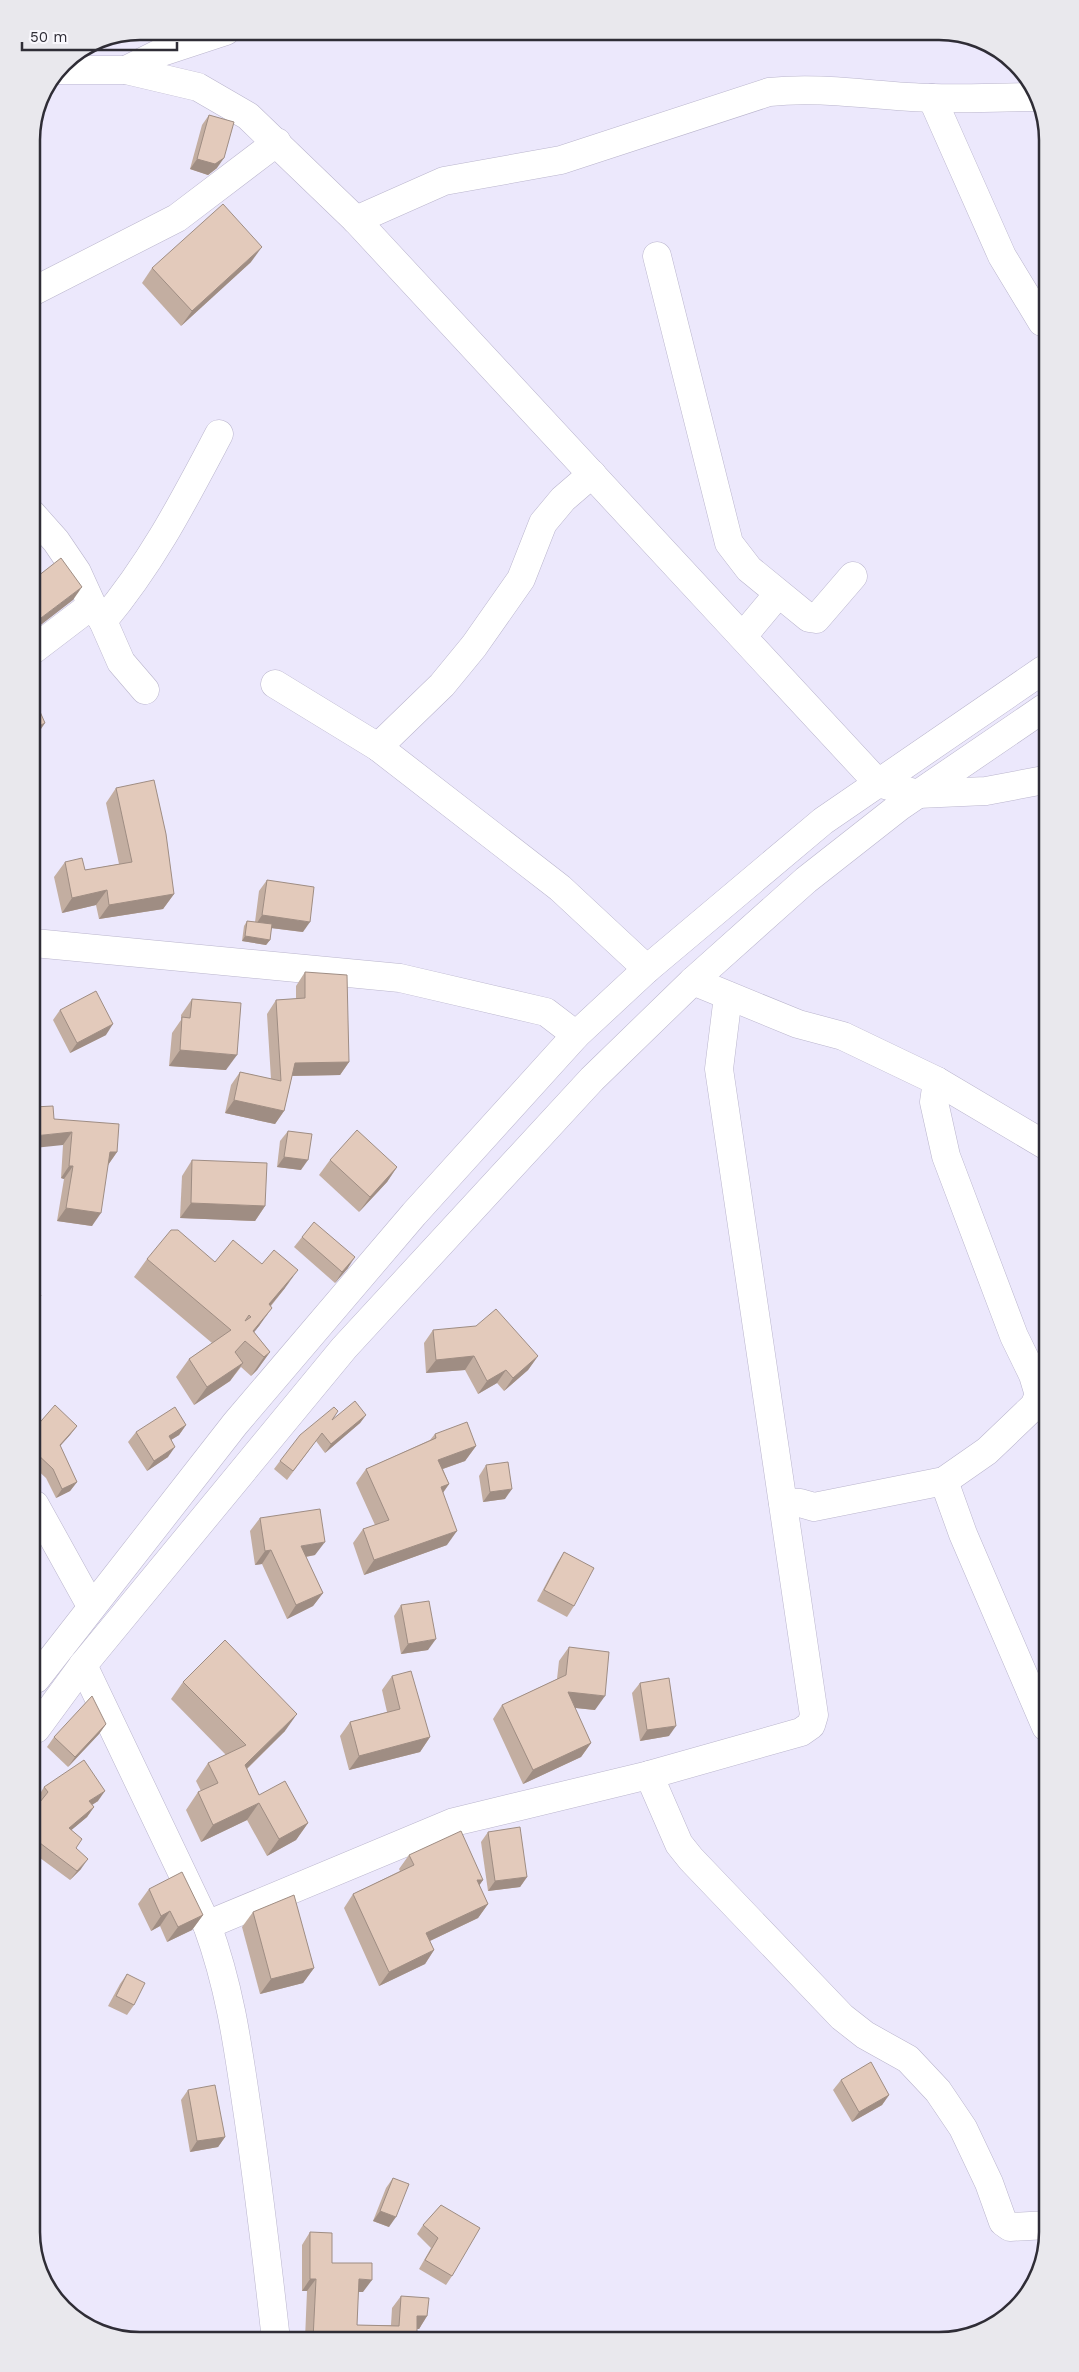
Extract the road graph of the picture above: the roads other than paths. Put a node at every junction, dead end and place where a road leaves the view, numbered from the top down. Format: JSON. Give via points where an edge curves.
{"nodes":[{"id":1,"x":199,"y":40,"type":"edge"},
{"id":2,"x":69,"y":70,"type":"edge"},
{"id":3,"x":126,"y":70,"type":"junction"},
{"id":4,"x":1029,"y":96,"type":"edge"},
{"id":5,"x":932,"y":98,"type":"junction"},
{"id":6,"x":277,"y":142,"type":"junction"},
{"id":7,"x":356,"y":220,"type":"junction"},
{"id":8,"x":657,"y":256,"type":"dead end"},
{"id":9,"x":40,"y":288,"type":"edge"},
{"id":10,"x":1039,"y":317,"type":"edge"},
{"id":11,"x":220,"y":434,"type":"dead end"},
{"id":12,"x":592,"y":474,"type":"junction"},
{"id":13,"x":40,"y":523,"type":"edge"},
{"id":14,"x":853,"y":576,"type":"dead end"},
{"id":15,"x":778,"y":594,"type":"junction"},
{"id":16,"x":98,"y":613,"type":"junction"},
{"id":17,"x":743,"y":636,"type":"junction"},
{"id":18,"x":40,"y":646,"type":"edge"},
{"id":19,"x":1039,"y":673,"type":"edge"},
{"id":20,"x":275,"y":684,"type":"dead end"},
{"id":21,"x":145,"y":690,"type":"dead end"},
{"id":22,"x":1039,"y":711,"type":"edge"},
{"id":23,"x":378,"y":747,"type":"junction"},
{"id":24,"x":1039,"y":781,"type":"edge"},
{"id":25,"x":878,"y":783,"type":"junction"},
{"id":26,"x":918,"y":794,"type":"junction"},
{"id":27,"x":40,"y":944,"type":"edge"},
{"id":28,"x":647,"y":968,"type":"junction"},
{"id":29,"x":693,"y":981,"type":"junction"},
{"id":30,"x":728,"y":996,"type":"junction"},
{"id":31,"x":576,"y":1035,"type":"junction"},
{"id":32,"x":937,"y":1082,"type":"junction"},
{"id":33,"x":1039,"y":1142,"type":"edge"},
{"id":34,"x":1039,"y":1392,"type":"edge"},
{"id":35,"x":1039,"y":1397,"type":"edge"},
{"id":36,"x":944,"y":1481,"type":"junction"},
{"id":37,"x":782,"y":1502,"type":"junction"},
{"id":38,"x":40,"y":1514,"type":"edge"},
{"id":39,"x":91,"y":1606,"type":"junction"},
{"id":40,"x":84,"y":1666,"type":"junction"},
{"id":41,"x":40,"y":1674,"type":"edge"},
{"id":42,"x":1039,"y":1711,"type":"edge"},
{"id":43,"x":40,"y":1724,"type":"edge"},
{"id":44,"x":649,"y":1775,"type":"junction"},
{"id":45,"x":207,"y":1925,"type":"junction"},
{"id":46,"x":1039,"y":2225,"type":"edge"},
{"id":47,"x":275,"y":2332,"type":"edge"}],
"edges":[{"from":1,"to":3,"type":"main road","via":[[162,52]]},
{"from":2,"to":3,"type":"main road"},
{"from":3,"to":6,"type":"main road","via":[[198,87],[248,116]]},
{"from":4,"to":5,"type":"main road"},
{"from":5,"to":7,"type":"main road","via":[[852,91],[769,92],[561,160],[444,181]]},
{"from":5,"to":10,"type":"main road","via":[[1002,256]]},
{"from":6,"to":7,"type":"main road"},
{"from":6,"to":9,"type":"main road","via":[[176,218]]},
{"from":7,"to":12,"type":"main road"},
{"from":8,"to":15,"type":"main road","via":[[729,543],[749,569]]},
{"from":11,"to":16,"type":"main road","via":[[165,536],[132,586]]},
{"from":12,"to":17,"type":"main road"},
{"from":12,"to":23,"type":"main road","via":[[563,500],[543,524],[521,579],[474,646],[442,685]]},
{"from":13,"to":16,"type":"main road","via":[[77,572]]},
{"from":14,"to":15,"type":"main road","via":[[816,619],[809,618]]},
{"from":15,"to":17,"type":"main road"},
{"from":16,"to":18,"type":"main road"},
{"from":16,"to":21,"type":"main road","via":[[121,662]]},
{"from":17,"to":25,"type":"main road"},
{"from":19,"to":25,"type":"main road"},
{"from":20,"to":23,"type":"main road"},
{"from":22,"to":26,"type":"main road"},
{"from":23,"to":28,"type":"main road","via":[[560,888]]},
{"from":24,"to":26,"type":"main road","via":[[986,792]]},
{"from":25,"to":26,"type":"main road"},
{"from":25,"to":28,"type":"main road","via":[[823,821]]},
{"from":26,"to":29,"type":"main road","via":[[806,880]]},
{"from":27,"to":31,"type":"main road","via":[[400,978],[546,1012]]},
{"from":28,"to":31,"type":"main road"},
{"from":29,"to":30,"type":"main road"},
{"from":29,"to":40,"type":"main road","via":[[592,1079],[344,1348]]},
{"from":30,"to":32,"type":"main road","via":[[798,1024],[843,1036]]},
{"from":30,"to":37,"type":"main road","via":[[719,1070]]},
{"from":31,"to":39,"type":"main road","via":[[414,1214],[235,1424]]},
{"from":32,"to":33,"type":"main road"},
{"from":32,"to":34,"type":"main road","via":[[934,1102],[946,1156],[1014,1336],[1034,1374]]},
{"from":35,"to":36,"type":"main road","via":[[1034,1406],[987,1451]]},
{"from":36,"to":37,"type":"main road","via":[[814,1507],[800,1502]]},
{"from":36,"to":42,"type":"main road","via":[[963,1534]]},
{"from":37,"to":44,"type":"main road","via":[[814,1715],[811,1725],[793,1734]]},
{"from":38,"to":39,"type":"main road"},
{"from":39,"to":41,"type":"main road"},
{"from":40,"to":43,"type":"main road"},
{"from":40,"to":45,"type":"main road"},
{"from":44,"to":45,"type":"main road","via":[[454,1822]]},
{"from":44,"to":46,"type":"main road","via":[[679,1844],[691,1859],[842,2017],[864,2035],[908,2060],[938,2092],[963,2128],[1003,2222],[1010,2227]]},
{"from":45,"to":47,"type":"main road","via":[[233,2009]]}]}
